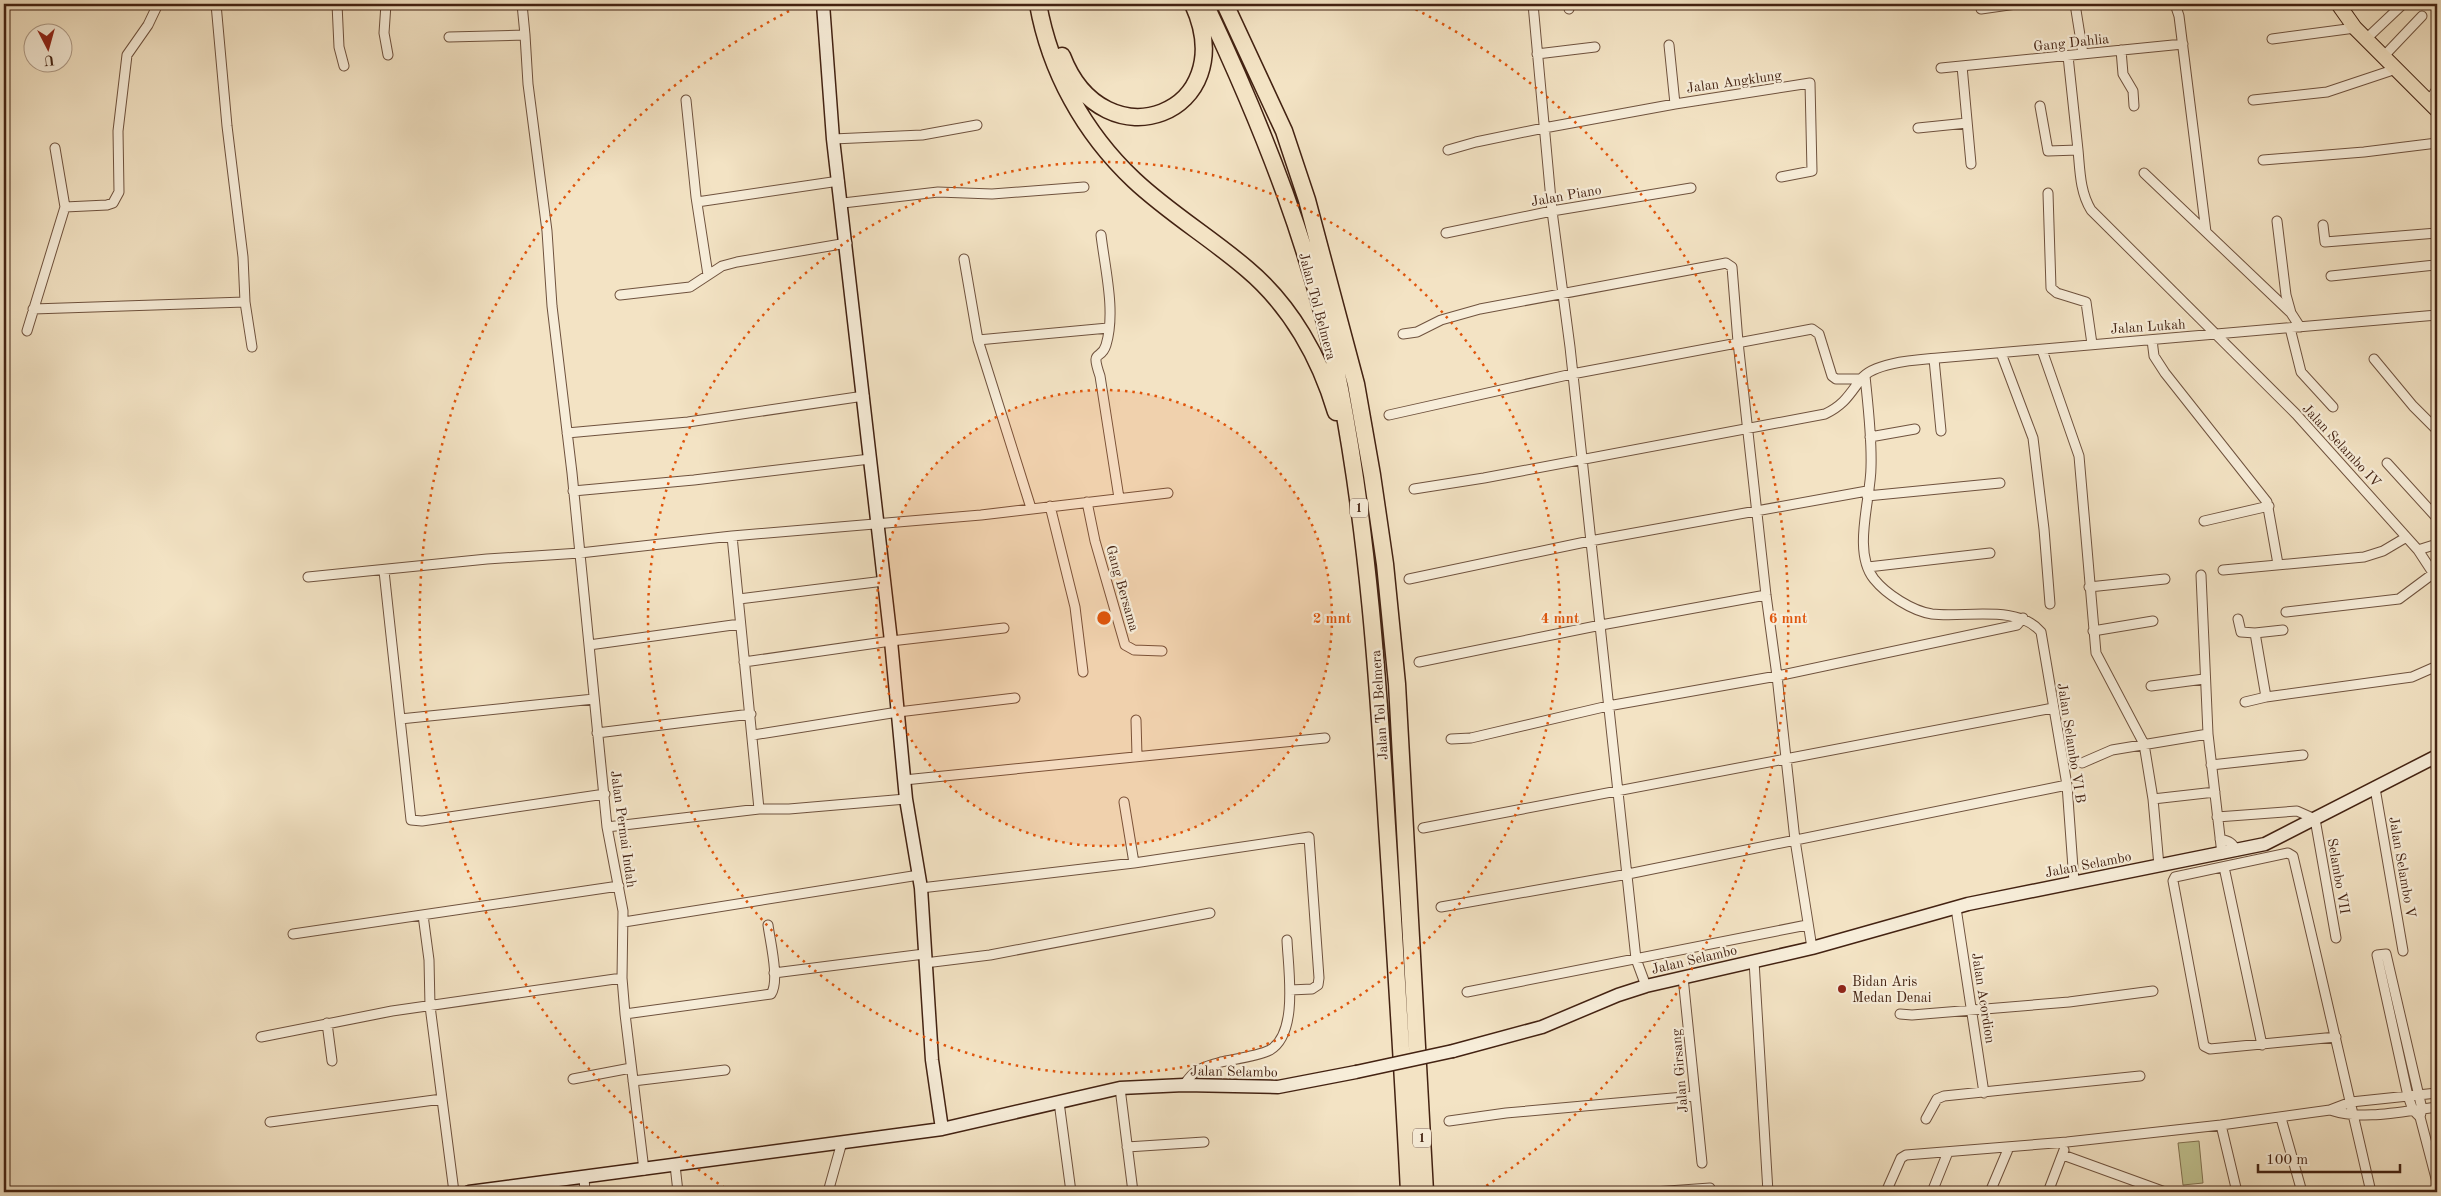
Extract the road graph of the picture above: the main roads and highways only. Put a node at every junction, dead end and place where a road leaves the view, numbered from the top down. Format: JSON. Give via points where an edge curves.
{"nodes":[{"id":1,"x":1038,"y":4,"type":"edge"},
{"id":2,"x":1047,"y":4,"type":"edge"},
{"id":3,"x":1193,"y":4,"type":"edge"},
{"id":4,"x":1205,"y":4,"type":"edge"},
{"id":5,"x":1225,"y":4,"type":"edge"},
{"id":6,"x":1234,"y":4,"type":"edge"},
{"id":7,"x":2338,"y":4,"type":"edge"},
{"id":8,"x":1269,"y":99,"type":"junction"},
{"id":9,"x":2433,"y":106,"type":"edge"},
{"id":10,"x":1355,"y":477,"type":"junction"},
{"id":11,"x":1409,"y":1192,"type":"edge"},
{"id":12,"x":1425,"y":1192,"type":"edge"}],
"edges":[{"from":1,"to":10,"type":"highway","via":[[1048,48],[1062,83],[1101,144],[1134,180],[1248,270],[1294,321],[1322,370]]},
{"from":2,"to":3,"type":"highway","via":[[1064,62],[1086,94],[1114,113],[1143,118],[1163,113],[1188,95],[1198,80],[1204,60],[1204,37]]},
{"from":4,"to":10,"type":"highway","name":"Jalan Tol Belmera","number":"1","via":[[1262,129],[1289,203],[1317,294],[1340,387]]},
{"from":5,"to":8,"type":"highway","name":"Jalan Tol Belmera","number":"1"},
{"from":6,"to":8,"type":"highway","via":[[1255,52]]},
{"from":7,"to":9,"type":"main road","via":[[2366,40]]},
{"from":8,"to":12,"type":"highway","name":"Jalan Tol Belmera","number":"1","via":[[1284,131],[1333,291],[1356,384],[1385,564],[1397,684]]},
{"from":10,"to":11,"type":"highway","name":"Jalan Tol Belmera","number":"1","via":[[1368,565],[1378,675]]}]}
